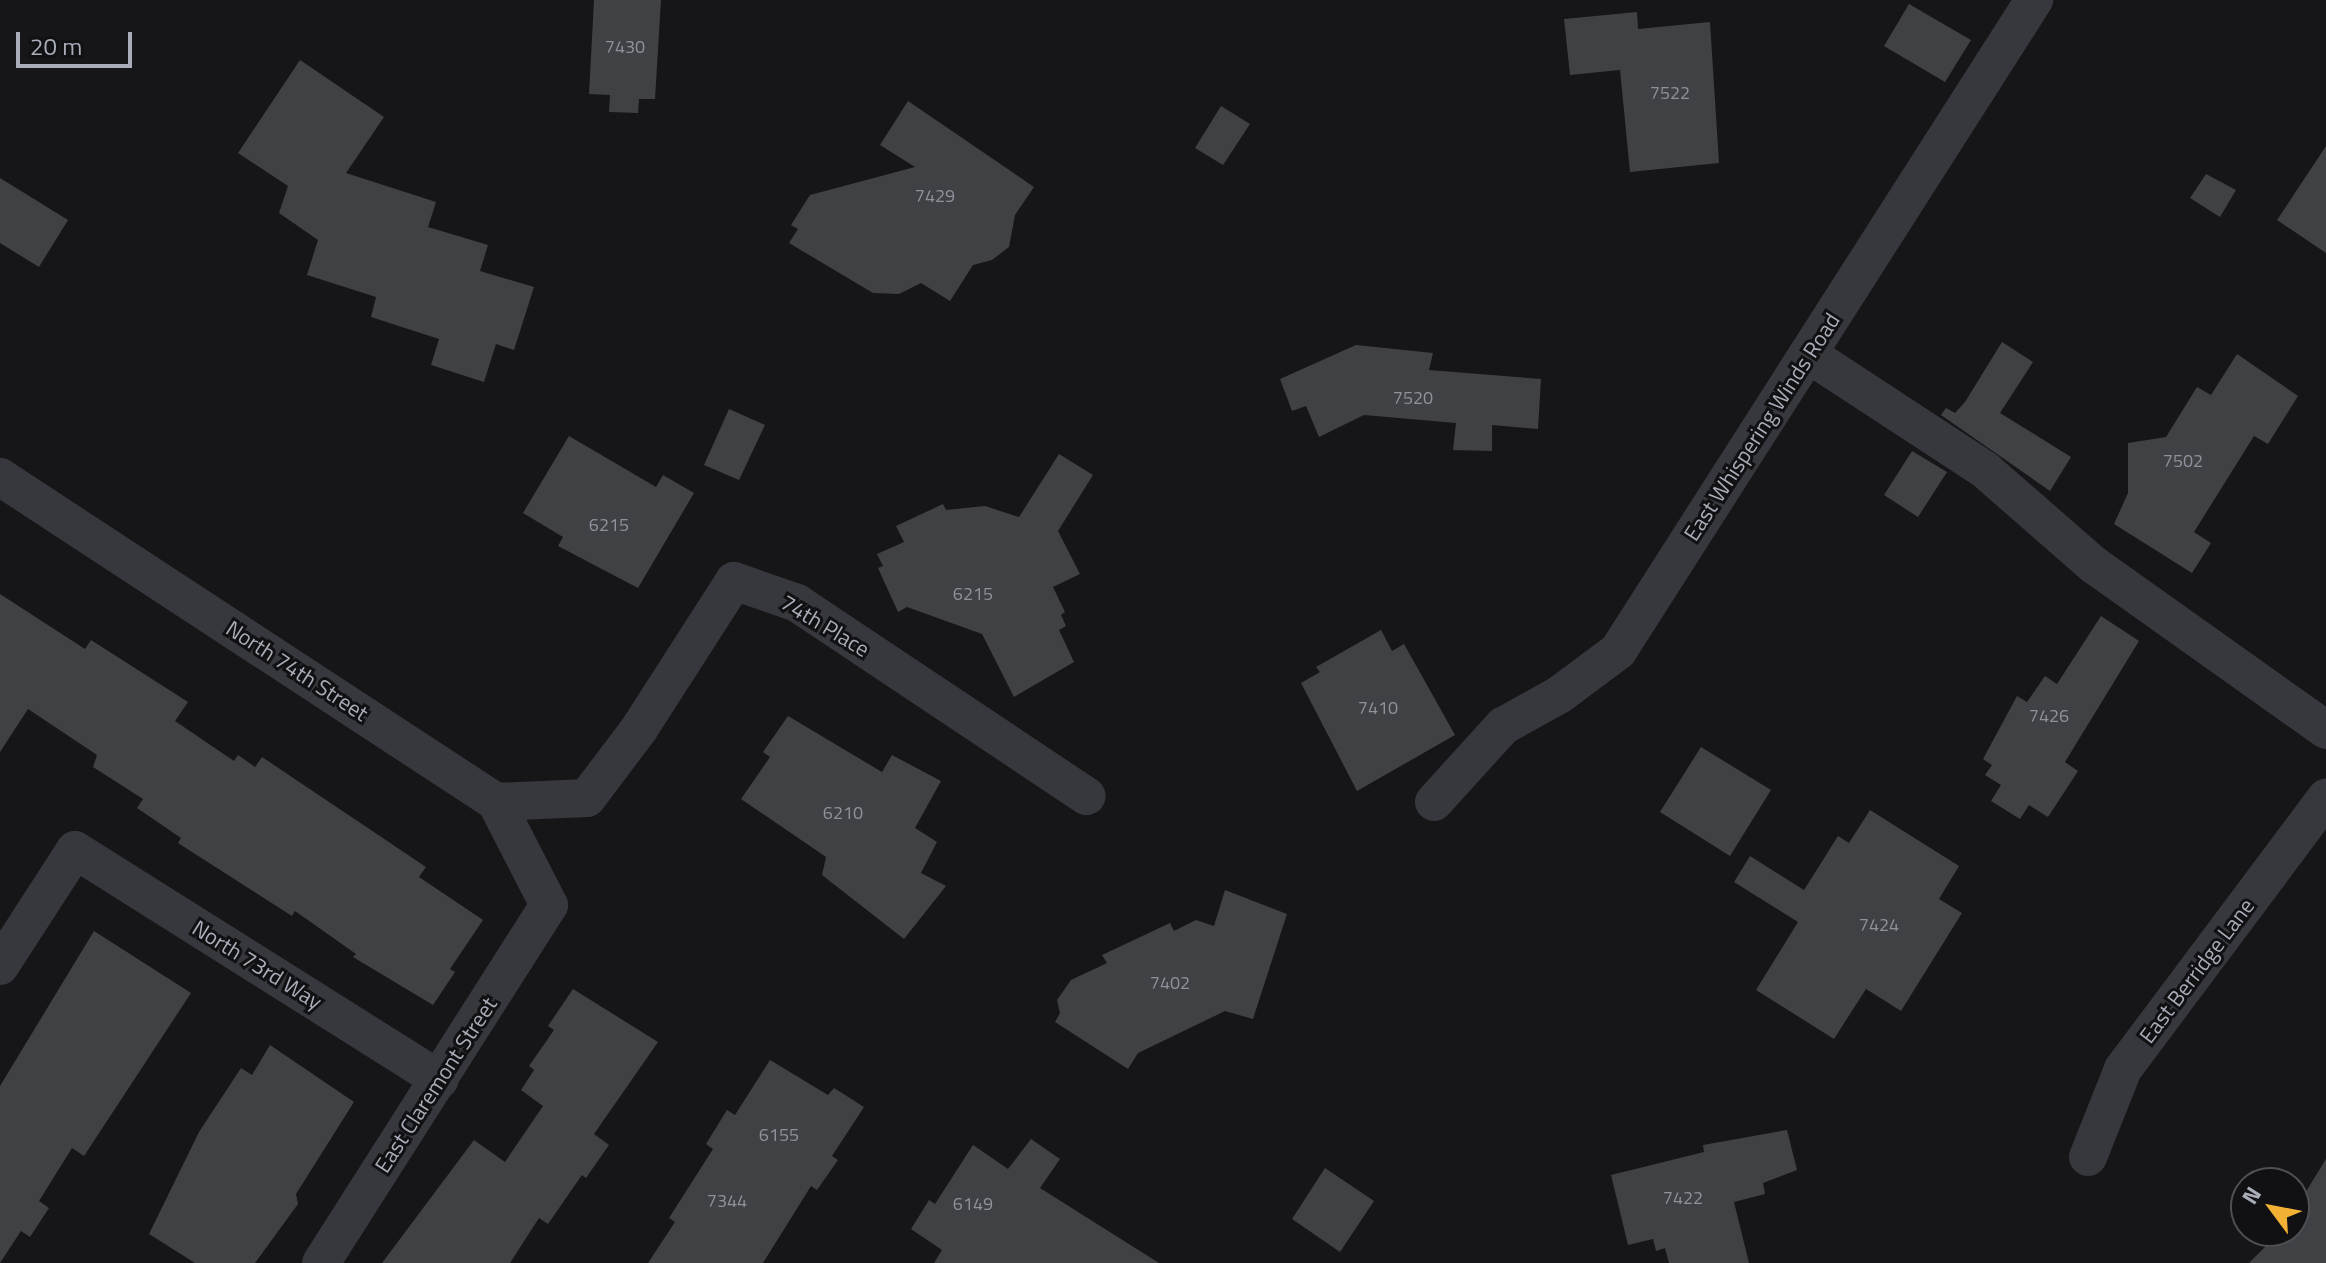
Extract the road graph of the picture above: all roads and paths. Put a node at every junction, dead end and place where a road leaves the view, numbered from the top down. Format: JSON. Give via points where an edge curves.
{"nodes":[{"id":1,"x":2034,"y":0,"type":"edge"},
{"id":2,"x":1808,"y":354,"type":"junction"},
{"id":3,"x":0,"y":477,"type":"edge"},
{"id":4,"x":2326,"y":730,"type":"edge"},
{"id":5,"x":1086,"y":796,"type":"dead end"},
{"id":6,"x":2326,"y":798,"type":"edge"},
{"id":7,"x":496,"y":802,"type":"junction"},
{"id":8,"x":1434,"y":802,"type":"dead end"},
{"id":9,"x":549,"y":905,"type":"joint"},
{"id":10,"x":0,"y":966,"type":"edge"},
{"id":11,"x":440,"y":1080,"type":"junction"},
{"id":12,"x":2088,"y":1157,"type":"dead end"},
{"id":13,"x":321,"y":1263,"type":"edge"}],
"edges":[{"from":1,"to":2,"type":"street","name":"East Whispering Winds Road"},
{"from":2,"to":4,"type":"street","via":[[1985,470],[2094,565]]},
{"from":2,"to":8,"type":"street","name":"East Whispering Winds Road","via":[[1618,651],[1559,695],[1503,726]]},
{"from":3,"to":7,"type":"street","name":"North 74th Street"},
{"from":5,"to":7,"type":"street","name":"74th Place","via":[[797,603],[734,581],[639,729],[587,798]]},
{"from":6,"to":12,"type":"street","name":"East Berridge Lane","via":[[2123,1069]]},
{"from":7,"to":9,"type":"street","name":"North 74th Street"},
{"from":9,"to":11,"type":"street","name":"East Claremont Street"},
{"from":10,"to":11,"type":"street","name":"North 73rd Way","via":[[75,850]]},
{"from":11,"to":13,"type":"street","name":"East Claremont Street"}]}
